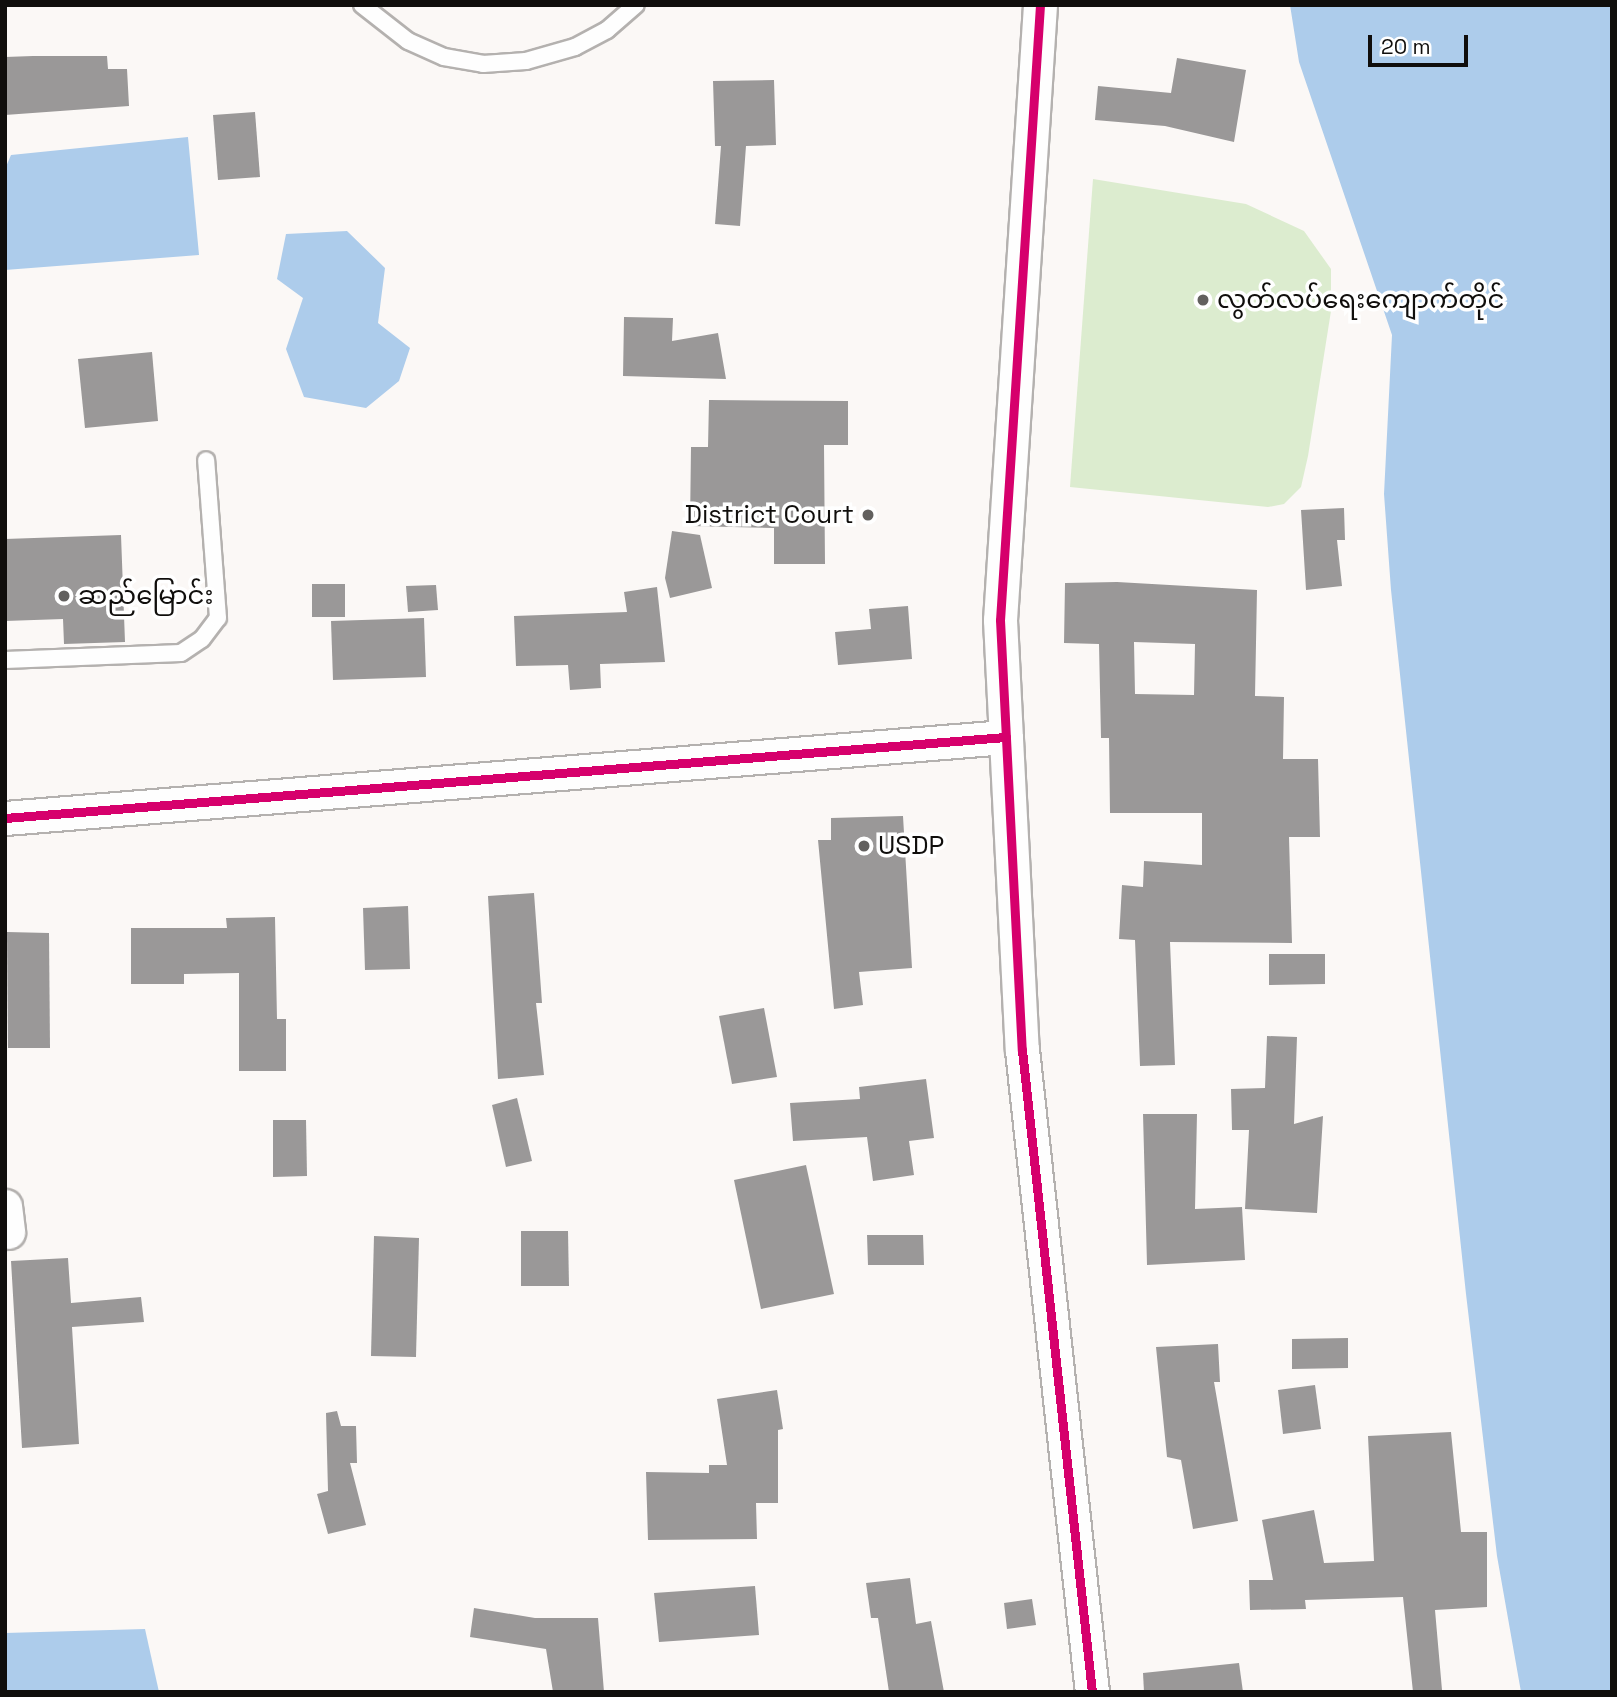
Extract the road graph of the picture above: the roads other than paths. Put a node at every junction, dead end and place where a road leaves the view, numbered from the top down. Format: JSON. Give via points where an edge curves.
{"nodes":[{"id":1,"x":362,"y":5,"type":"edge"},
{"id":2,"x":636,"y":5,"type":"edge"},
{"id":3,"x":1040,"y":5,"type":"edge"},
{"id":4,"x":206,"y":460,"type":"dead end"},
{"id":5,"x":5,"y":660,"type":"edge"},
{"id":6,"x":1006,"y":737,"type":"junction"},
{"id":7,"x":5,"y":818,"type":"edge"},
{"id":8,"x":1092,"y":1692,"type":"edge"}],
"edges":[{"from":1,"to":2,"type":"lane","via":[[408,41],[444,57],[483,64],[526,61],[575,47],[607,30]]},
{"from":3,"to":6,"type":"street","via":[[1000,620]]},
{"from":4,"to":5,"type":"lane","via":[[218,618],[202,639],[181,653]]},
{"from":6,"to":7,"type":"street"},
{"from":6,"to":8,"type":"street","via":[[1022,1051]]}]}
